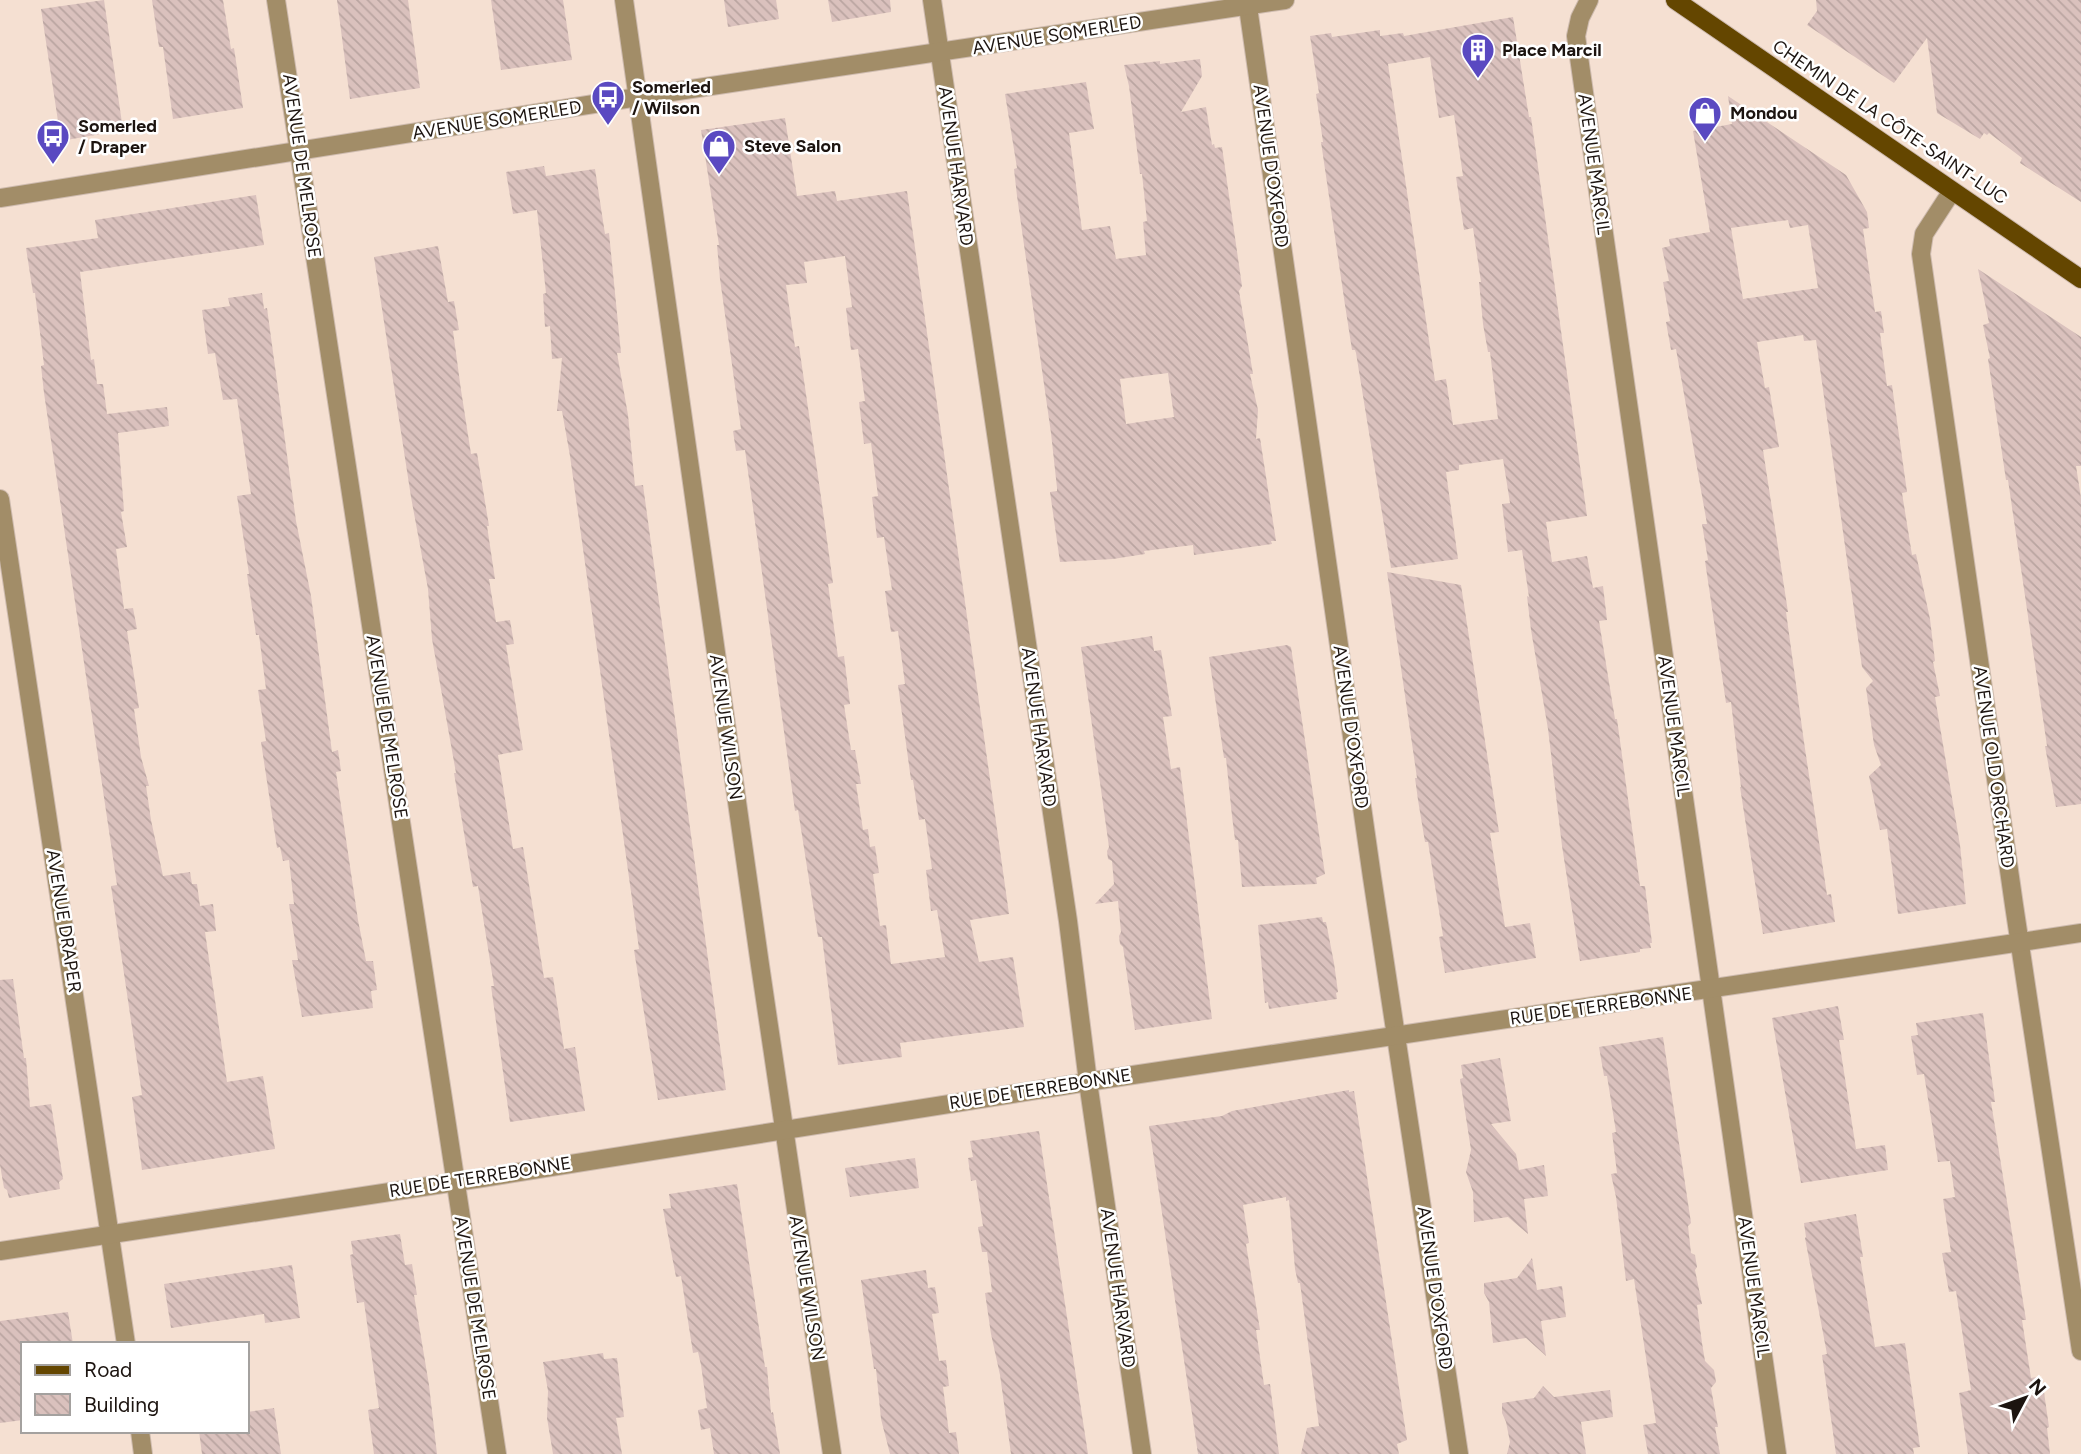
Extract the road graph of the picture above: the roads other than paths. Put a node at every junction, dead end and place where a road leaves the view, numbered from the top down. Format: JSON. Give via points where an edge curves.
{"nodes":[{"id":1,"x":276,"y":0,"type":"edge"},
{"id":2,"x":624,"y":0,"type":"edge"},
{"id":3,"x":932,"y":0,"type":"edge"},
{"id":4,"x":1285,"y":0,"type":"edge"},
{"id":5,"x":1589,"y":0,"type":"edge"},
{"id":6,"x":1675,"y":0,"type":"edge"},
{"id":7,"x":1247,"y":3,"type":"edge"},
{"id":8,"x":940,"y":53,"type":"junction"},
{"id":9,"x":638,"y":97,"type":"junction"},
{"id":10,"x":300,"y":152,"type":"junction"},
{"id":11,"x":1952,"y":191,"type":"junction"},
{"id":12,"x":0,"y":198,"type":"edge"},
{"id":13,"x":2081,"y":279,"type":"edge"},
{"id":14,"x":0,"y":499,"type":"edge"},
{"id":15,"x":2081,"y":933,"type":"edge"},
{"id":16,"x":2021,"y":943,"type":"junction"},
{"id":17,"x":1712,"y":989,"type":"junction"},
{"id":18,"x":1398,"y":1036,"type":"junction"},
{"id":19,"x":1088,"y":1082,"type":"junction"},
{"id":20,"x":783,"y":1129,"type":"junction"},
{"id":21,"x":456,"y":1182,"type":"junction"},
{"id":22,"x":110,"y":1234,"type":"junction"},
{"id":23,"x":0,"y":1251,"type":"edge"},
{"id":24,"x":126,"y":1342,"type":"edge"},
{"id":25,"x":2081,"y":1351,"type":"edge"},
{"id":26,"x":139,"y":1433,"type":"edge"},
{"id":27,"x":143,"y":1454,"type":"edge"},
{"id":28,"x":496,"y":1454,"type":"edge"},
{"id":29,"x":832,"y":1454,"type":"edge"},
{"id":30,"x":1142,"y":1454,"type":"edge"},
{"id":31,"x":1459,"y":1454,"type":"edge"},
{"id":32,"x":1777,"y":1454,"type":"edge"}],
"edges":[{"from":1,"to":10,"type":"street","name":"AVENUE DE MELROSE"},
{"from":2,"to":9,"type":"street","name":"AVENUE WILSON"},
{"from":3,"to":8,"type":"street","name":"AVENUE HARVARD"},
{"from":4,"to":7,"type":"street","name":"AVENUE SOMERLED"},
{"from":5,"to":17,"type":"street","name":"AVENUE MARCIL","via":[[1576,36]]},
{"from":6,"to":11,"type":"main road","name":"CHEMIN DE LA CÔTE-SAINT-LUC"},
{"from":7,"to":8,"type":"street","name":"AVENUE SOMERLED"},
{"from":7,"to":18,"type":"street","name":"AVENUE D'OXFORD"},
{"from":8,"to":9,"type":"street","name":"AVENUE SOMERLED"},
{"from":8,"to":19,"type":"street","name":"AVENUE HARVARD"},
{"from":9,"to":10,"type":"street","name":"AVENUE SOMERLED"},
{"from":9,"to":20,"type":"street","name":"AVENUE WILSON"},
{"from":10,"to":12,"type":"street","name":"AVENUE SOMERLED"},
{"from":10,"to":21,"type":"street","name":"AVENUE DE MELROSE"},
{"from":11,"to":13,"type":"main road","name":"CHEMIN DE LA CÔTE-SAINT-LUC"},
{"from":11,"to":16,"type":"street","name":"AVENUE OLD ORCHARD","via":[[1924,234],[1921,254]]},
{"from":14,"to":22,"type":"street","name":"AVENUE DRAPER"},
{"from":15,"to":16,"type":"street","name":"RUE DE TERREBONNE"},
{"from":16,"to":17,"type":"street","name":"RUE DE TERREBONNE"},
{"from":16,"to":25,"type":"street","name":"AVENUE OLD ORCHARD"},
{"from":17,"to":18,"type":"street","name":"RUE DE TERREBONNE"},
{"from":17,"to":32,"type":"street","name":"AVENUE MARCIL"},
{"from":18,"to":19,"type":"street","name":"RUE DE TERREBONNE"},
{"from":18,"to":31,"type":"street","name":"AVENUE D'OXFORD"},
{"from":19,"to":20,"type":"street","name":"RUE DE TERREBONNE"},
{"from":19,"to":30,"type":"street","name":"AVENUE HARVARD"},
{"from":20,"to":21,"type":"street","name":"RUE DE TERREBONNE"},
{"from":20,"to":29,"type":"street","name":"AVENUE WILSON"},
{"from":21,"to":22,"type":"street","name":"RUE DE TERREBONNE"},
{"from":21,"to":28,"type":"street","name":"AVENUE DE MELROSE"},
{"from":22,"to":23,"type":"street","name":"RUE DE TERREBONNE"},
{"from":22,"to":24,"type":"street","name":"AVENUE DRAPER"},
{"from":26,"to":27,"type":"street"}]}
